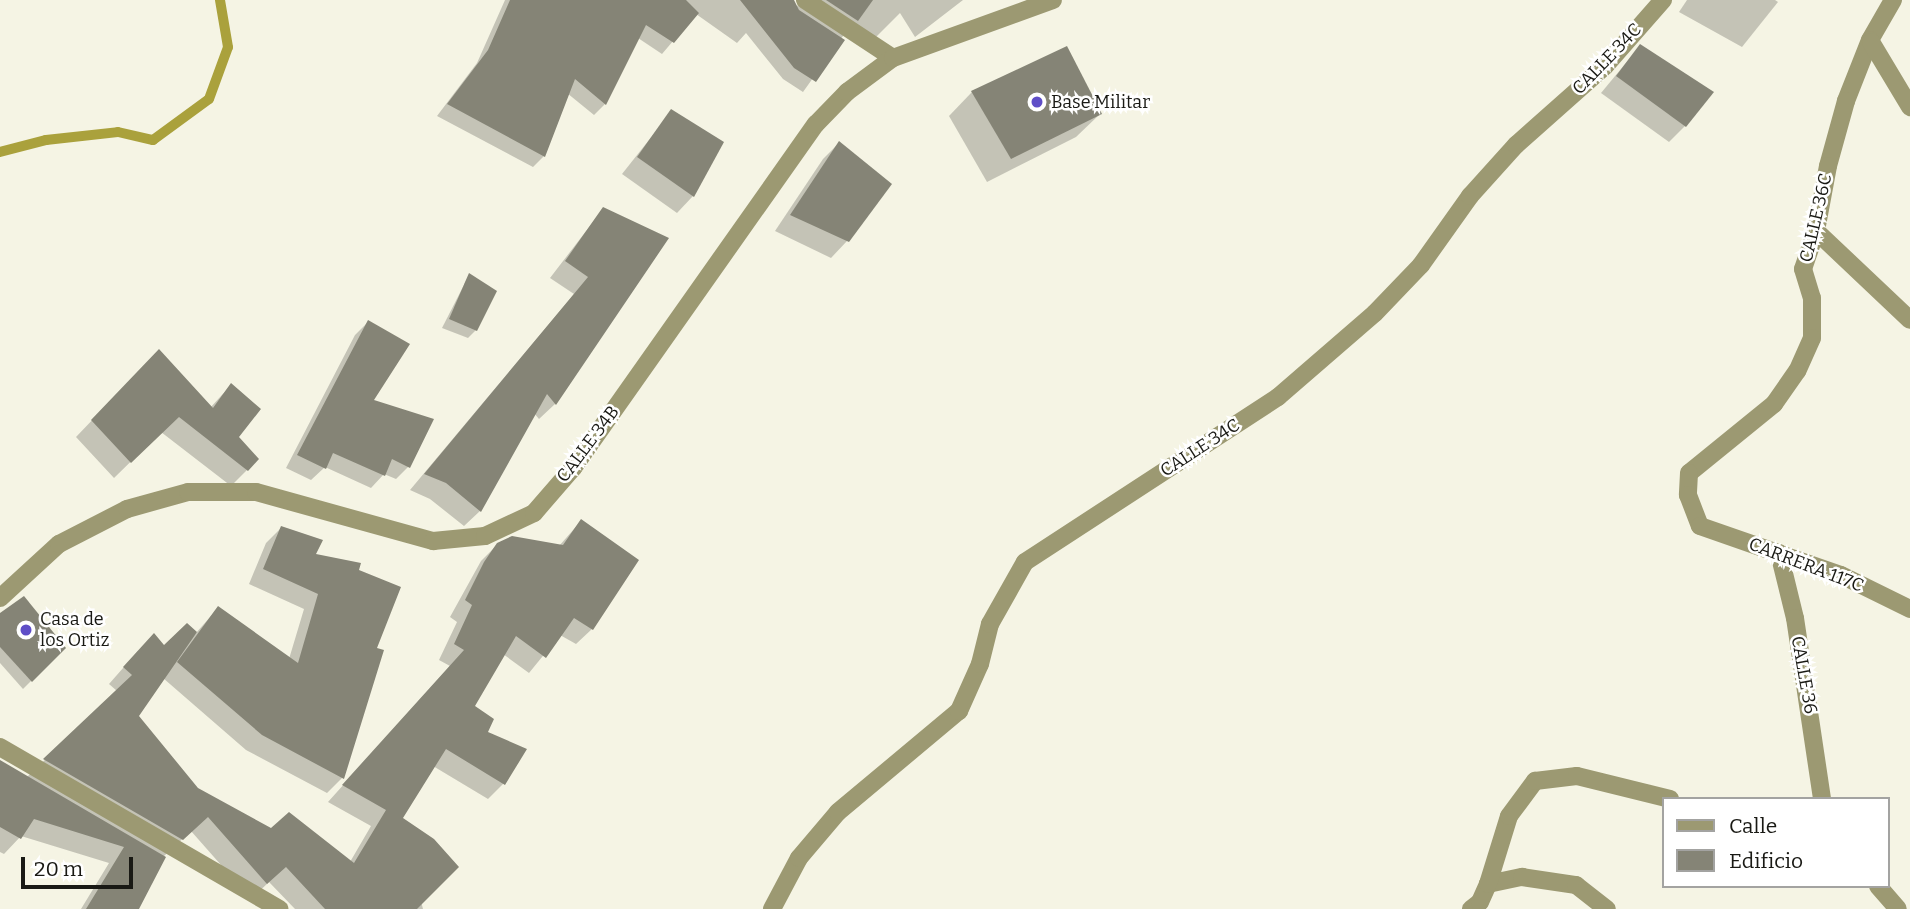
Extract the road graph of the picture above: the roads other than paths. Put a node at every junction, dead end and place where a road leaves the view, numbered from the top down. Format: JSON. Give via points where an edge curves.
{"nodes":[{"id":1,"x":805,"y":0,"type":"edge"},
{"id":2,"x":1053,"y":0,"type":"edge"},
{"id":3,"x":1663,"y":0,"type":"edge"},
{"id":4,"x":1893,"y":0,"type":"edge"},
{"id":5,"x":1871,"y":42,"type":"junction"},
{"id":6,"x":893,"y":58,"type":"junction"},
{"id":7,"x":1910,"y":107,"type":"edge"},
{"id":8,"x":1816,"y":231,"type":"junction"},
{"id":9,"x":1910,"y":320,"type":"edge"},
{"id":10,"x":1700,"y":526,"type":"joint"},
{"id":11,"x":1779,"y":553,"type":"junction"},
{"id":12,"x":0,"y":598,"type":"edge"},
{"id":13,"x":1910,"y":609,"type":"edge"},
{"id":14,"x":0,"y":747,"type":"edge"},
{"id":15,"x":1662,"y":797,"type":"edge"},
{"id":16,"x":1822,"y":797,"type":"edge"},
{"id":17,"x":1489,"y":884,"type":"junction"},
{"id":18,"x":1880,"y":888,"type":"edge"},
{"id":19,"x":279,"y":909,"type":"edge"},
{"id":20,"x":772,"y":909,"type":"edge"},
{"id":21,"x":1471,"y":909,"type":"edge"},
{"id":22,"x":1607,"y":909,"type":"edge"},
{"id":23,"x":1898,"y":909,"type":"edge"}],
"edges":[{"from":1,"to":6,"type":"street"},
{"from":2,"to":6,"type":"street","name":"CALLE 34B"},
{"from":3,"to":20,"type":"street","name":"CALLE 34C","via":[[1605,66],[1516,145],[1470,196],[1421,265],[1375,313],[1279,397],[1025,562],[990,624],[981,664],[959,711],[838,812],[799,858]]},
{"from":4,"to":5,"type":"street","name":"CALLE 36C"},
{"from":5,"to":7,"type":"street"},
{"from":5,"to":8,"type":"street","name":"CALLE 36C","via":[[1846,102]]},
{"from":6,"to":12,"type":"street","name":"CALLE 34B","via":[[847,92],[817,124],[573,468],[534,513],[485,536],[433,541],[256,492],[188,492],[127,509],[59,544]]},
{"from":8,"to":9,"type":"street"},
{"from":8,"to":10,"type":"street","name":"CALLE 36C","via":[[1803,269],[1812,298],[1812,338],[1774,404],[1708,453],[1689,473],[1688,495]]},
{"from":10,"to":11,"type":"street","name":"CARRERA 117C"},
{"from":11,"to":13,"type":"street","name":"CARRERA 117C","via":[[1841,575]]},
{"from":11,"to":16,"type":"street","name":"CALLE 36","via":[[1794,618]]},
{"from":14,"to":19,"type":"street"},
{"from":15,"to":17,"type":"street","via":[[1577,776],[1535,781],[1509,816]]},
{"from":17,"to":21,"type":"street"},
{"from":17,"to":22,"type":"street","via":[[1522,877],[1576,885]]},
{"from":18,"to":23,"type":"street"}]}
